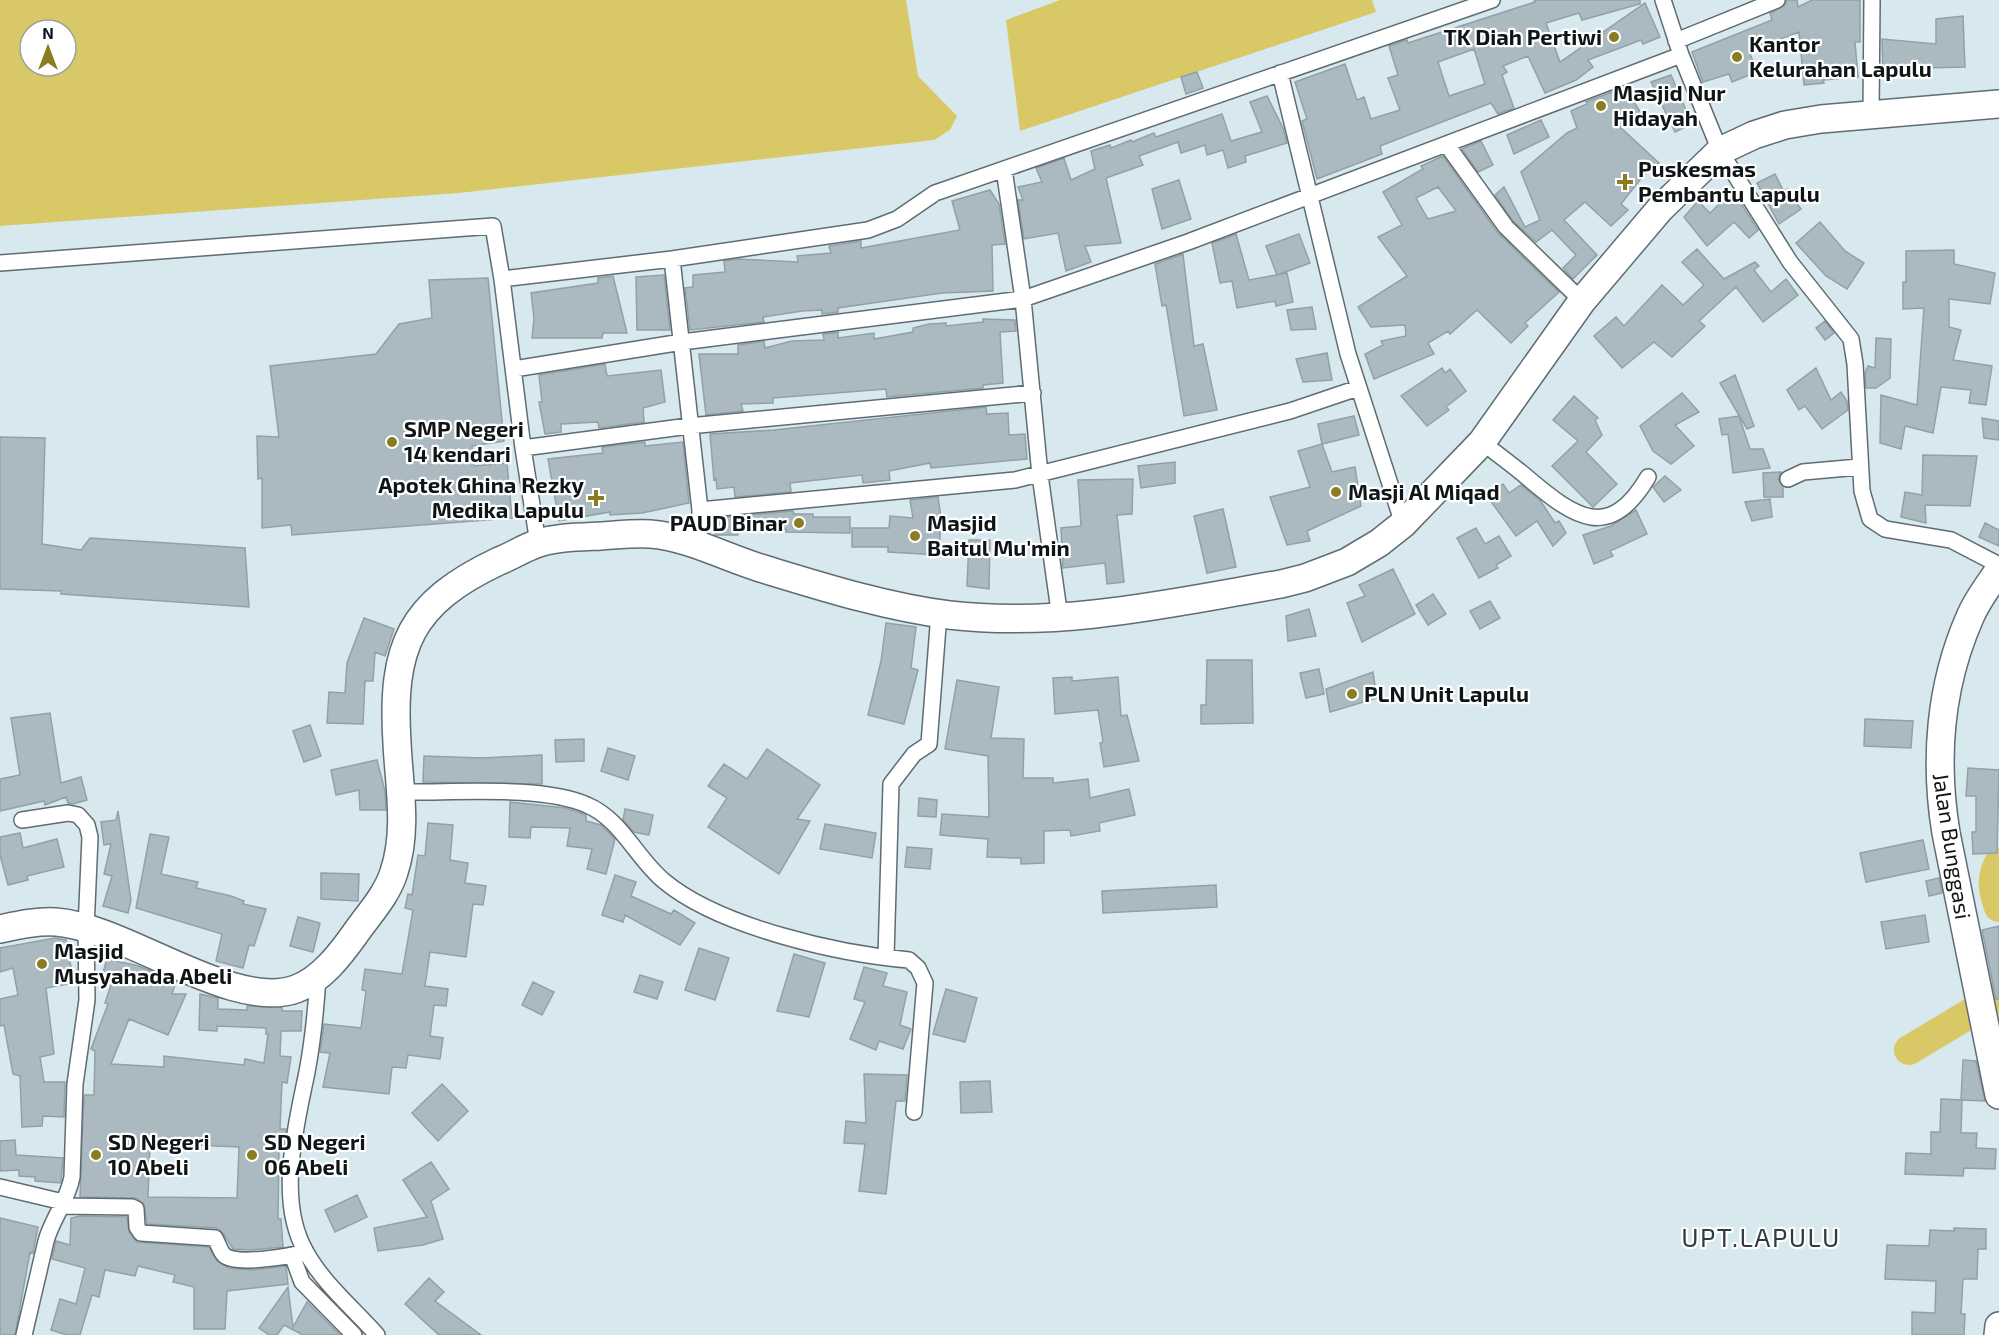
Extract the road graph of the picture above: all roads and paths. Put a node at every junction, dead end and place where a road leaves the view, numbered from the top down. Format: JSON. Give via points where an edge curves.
{"nodes":[{"id":1,"x":1492,"y":0,"type":"edge"},
{"id":2,"x":1663,"y":0,"type":"edge"},
{"id":3,"x":1777,"y":0,"type":"edge"},
{"id":4,"x":1872,"y":0,"type":"edge"},
{"id":5,"x":1679,"y":48,"type":"junction"},
{"id":6,"x":1280,"y":73,"type":"junction"},
{"id":7,"x":1999,"y":104,"type":"edge"},
{"id":8,"x":1871,"y":113,"type":"junction"},
{"id":9,"x":1447,"y":145,"type":"junction"},
{"id":10,"x":1720,"y":151,"type":"junction"},
{"id":11,"x":1004,"y":169,"type":"junction"},
{"id":12,"x":1310,"y":194,"type":"junction"},
{"id":13,"x":672,"y":259,"type":"junction"},
{"id":14,"x":0,"y":263,"type":"edge"},
{"id":15,"x":502,"y":279,"type":"junction"},
{"id":16,"x":1023,"y":299,"type":"junction"},
{"id":17,"x":1582,"y":301,"type":"junction"},
{"id":18,"x":682,"y":342,"type":"junction"},
{"id":19,"x":514,"y":369,"type":"junction"},
{"id":20,"x":1358,"y":388,"type":"junction"},
{"id":21,"x":1033,"y":393,"type":"junction"},
{"id":22,"x":689,"y":426,"type":"junction"},
{"id":23,"x":1482,"y":442,"type":"junction"},
{"id":24,"x":523,"y":448,"type":"junction"},
{"id":25,"x":1859,"y":467,"type":"junction"},
{"id":26,"x":1040,"y":475,"type":"junction"},
{"id":27,"x":1648,"y":477,"type":"dead end"},
{"id":28,"x":1788,"y":479,"type":"dead end"},
{"id":29,"x":700,"y":510,"type":"junction"},
{"id":30,"x":1402,"y":524,"type":"junction"},
{"id":31,"x":538,"y":543,"type":"junction"},
{"id":32,"x":699,"y":546,"type":"junction"},
{"id":33,"x":1999,"y":565,"type":"edge"},
{"id":34,"x":1999,"y":570,"type":"edge"},
{"id":35,"x":939,"y":613,"type":"junction"},
{"id":36,"x":1060,"y":618,"type":"junction"},
{"id":37,"x":402,"y":792,"type":"junction"},
{"id":38,"x":22,"y":820,"type":"dead end"},
{"id":39,"x":0,"y":929,"type":"edge"},
{"id":40,"x":86,"y":929,"type":"junction"},
{"id":41,"x":886,"y":957,"type":"junction"},
{"id":42,"x":318,"y":977,"type":"junction"},
{"id":43,"x":1995,"y":1042,"type":"edge"},
{"id":44,"x":1999,"y":1095,"type":"edge"},
{"id":45,"x":914,"y":1112,"type":"dead end"},
{"id":46,"x":0,"y":1187,"type":"edge"},
{"id":47,"x":62,"y":1204,"type":"junction"},
{"id":48,"x":299,"y":1254,"type":"junction"},
{"id":49,"x":1999,"y":1326,"type":"edge"},
{"id":50,"x":24,"y":1335,"type":"edge"},
{"id":51,"x":354,"y":1335,"type":"edge"},
{"id":52,"x":377,"y":1335,"type":"edge"},
{"id":53,"x":1998,"y":1335,"type":"edge"}],
"edges":[{"from":1,"to":6,"type":"street"},
{"from":2,"to":5,"type":"street"},
{"from":3,"to":5,"type":"street"},
{"from":4,"to":8,"type":"street"},
{"from":5,"to":9,"type":"street"},
{"from":5,"to":10,"type":"street"},
{"from":6,"to":11,"type":"street"},
{"from":6,"to":12,"type":"street"},
{"from":7,"to":8,"type":"highway"},
{"from":8,"to":10,"type":"highway","via":[[1785,125]]},
{"from":9,"to":12,"type":"street"},
{"from":9,"to":17,"type":"street","via":[[1506,227]]},
{"from":10,"to":17,"type":"highway","via":[[1660,209]]},
{"from":10,"to":25,"type":"street","via":[[1790,262],[1851,339]]},
{"from":11,"to":13,"type":"street","via":[[934,193],[897,219],[868,230]]},
{"from":11,"to":16,"type":"street"},
{"from":12,"to":16,"type":"street","via":[[1188,242]]},
{"from":12,"to":20,"type":"street"},
{"from":13,"to":15,"type":"street"},
{"from":13,"to":18,"type":"street"},
{"from":14,"to":15,"type":"street","via":[[493,226]]},
{"from":15,"to":19,"type":"street"},
{"from":16,"to":18,"type":"street"},
{"from":16,"to":21,"type":"street"},
{"from":17,"to":23,"type":"highway"},
{"from":18,"to":19,"type":"street"},
{"from":18,"to":22,"type":"street"},
{"from":19,"to":24,"type":"street"},
{"from":20,"to":26,"type":"street","via":[[1290,411]]},
{"from":20,"to":30,"type":"street"},
{"from":21,"to":22,"type":"street"},
{"from":21,"to":26,"type":"street"},
{"from":22,"to":24,"type":"street"},
{"from":22,"to":29,"type":"street"},
{"from":23,"to":27,"type":"street","via":[[1561,506],[1584,517],[1608,518],[1632,500]]},
{"from":23,"to":30,"type":"highway"},
{"from":24,"to":31,"type":"street"},
{"from":25,"to":28,"type":"street","via":[[1803,472]]},
{"from":25,"to":33,"type":"street","via":[[1864,501],[1876,525],[1951,540]]},
{"from":26,"to":29,"type":"street"},
{"from":26,"to":36,"type":"street"},
{"from":29,"to":32,"type":"street"},
{"from":30,"to":36,"type":"highway","via":[[1347,562],[1305,579]]},
{"from":31,"to":32,"type":"highway","via":[[575,537],[652,534]]},
{"from":31,"to":37,"type":"highway","via":[[466,577],[444,593],[413,627],[396,674]]},
{"from":32,"to":35,"type":"highway","via":[[830,589]]},
{"from":34,"to":43,"type":"highway","name":"Jalan Bunggasi","via":[[1970,616],[1949,680],[1939,757],[1942,808],[1981,1005]]},
{"from":35,"to":36,"type":"highway"},
{"from":35,"to":41,"type":"street","via":[[929,744],[914,754],[891,783]]},
{"from":37,"to":41,"type":"street","via":[[529,794],[572,799],[600,812],[657,875],[694,900],[797,941]]},
{"from":37,"to":42,"type":"highway","via":[[400,842],[388,888],[342,952]]},
{"from":38,"to":40,"type":"street","via":[[68,813],[78,815],[87,825],[91,856]]},
{"from":39,"to":40,"type":"highway","via":[[50,922]]},
{"from":40,"to":42,"type":"highway","via":[[230,987],[283,993],[299,989]]},
{"from":40,"to":47,"type":"street","via":[[87,1000],[75,1084],[72,1177]]},
{"from":41,"to":45,"type":"street","via":[[909,960],[925,983]]},
{"from":42,"to":48,"type":"street","via":[[314,1034],[295,1128],[290,1203]]},
{"from":43,"to":44,"type":"highway","name":"Jalan Bunggasi"},
{"from":46,"to":47,"type":"street"},
{"from":47,"to":48,"type":"street","via":[[132,1207],[136,1209],[141,1233],[215,1238],[223,1253],[234,1259]]},
{"from":47,"to":50,"type":"street","via":[[46,1241]]},
{"from":48,"to":51,"type":"street","via":[[302,1282]]},
{"from":48,"to":52,"type":"street"},
{"from":49,"to":53,"type":"highway"}]}
